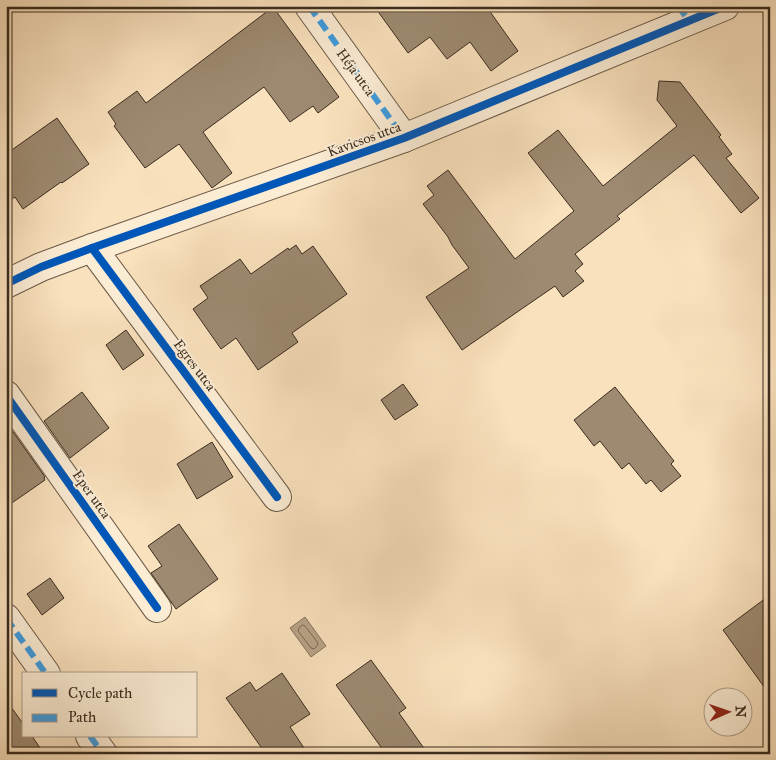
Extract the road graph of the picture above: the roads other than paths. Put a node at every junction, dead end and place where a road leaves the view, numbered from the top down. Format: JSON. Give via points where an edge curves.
{"nodes":[{"id":1,"x":309,"y":6,"type":"edge"},
{"id":2,"x":725,"y":6,"type":"edge"},
{"id":3,"x":684,"y":14,"type":"edge"},
{"id":4,"x":404,"y":138,"type":"junction"},
{"id":5,"x":92,"y":248,"type":"junction"},
{"id":6,"x":6,"y":284,"type":"edge"},
{"id":7,"x":6,"y":395,"type":"edge"},
{"id":8,"x":277,"y":497,"type":"dead end"},
{"id":9,"x":157,"y":608,"type":"dead end"},
{"id":10,"x":6,"y":618,"type":"edge"},
{"id":11,"x":45,"y":672,"type":"edge"},
{"id":12,"x":91,"y":738,"type":"edge"},
{"id":13,"x":103,"y":754,"type":"edge"}],
"edges":[{"from":1,"to":4,"type":"street","name":"Héja utca"},
{"from":2,"to":3,"type":"street","name":"Kavicsos utca"},
{"from":3,"to":4,"type":"street","name":"Kavicsos utca"},
{"from":4,"to":5,"type":"street","name":"Kavicsos utca"},
{"from":5,"to":6,"type":"street","name":"Kavicsos utca"},
{"from":5,"to":8,"type":"street","name":"Egres utca"},
{"from":7,"to":9,"type":"street","name":"Eper utca"},
{"from":10,"to":11,"type":"street"},
{"from":12,"to":13,"type":"street"}]}
